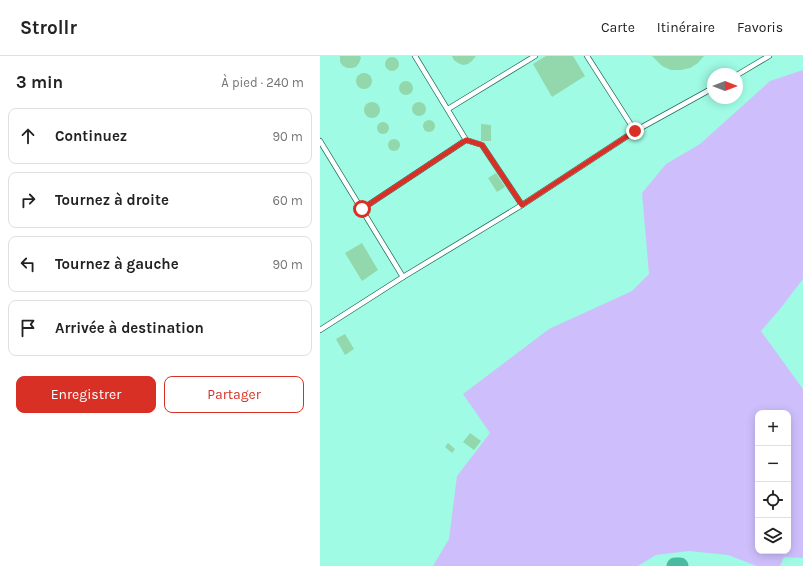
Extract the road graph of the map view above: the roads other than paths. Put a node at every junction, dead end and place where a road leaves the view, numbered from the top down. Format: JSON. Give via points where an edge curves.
{"nodes":[{"id":1,"x":415,"y":56,"type":"edge"},
{"id":2,"x":535,"y":56,"type":"edge"},
{"id":3,"x":587,"y":56,"type":"edge"},
{"id":4,"x":769,"y":56,"type":"edge"},
{"id":5,"x":743,"y":71,"type":"edge"},
{"id":6,"x":707,"y":91,"type":"edge"},
{"id":7,"x":448,"y":109,"type":"junction"},
{"id":8,"x":635,"y":131,"type":"junction"},
{"id":9,"x":320,"y":140,"type":"edge"},
{"id":10,"x":466,"y":140,"type":"junction"},
{"id":11,"x":522,"y":205,"type":"junction"},
{"id":12,"x":362,"y":209,"type":"junction"},
{"id":13,"x":404,"y":277,"type":"junction"},
{"id":14,"x":320,"y":330,"type":"edge"}],
"edges":[{"from":1,"to":7,"type":"lane"},
{"from":2,"to":7,"type":"lane"},
{"from":3,"to":8,"type":"lane"},
{"from":4,"to":5,"type":"lane"},
{"from":6,"to":8,"type":"lane"},
{"from":7,"to":10,"type":"lane"},
{"from":8,"to":11,"type":"lane"},
{"from":9,"to":12,"type":"lane"},
{"from":10,"to":11,"type":"lane","via":[[482,145]]},
{"from":10,"to":12,"type":"lane"},
{"from":11,"to":13,"type":"lane"},
{"from":12,"to":13,"type":"lane"},
{"from":13,"to":14,"type":"lane"}]}
